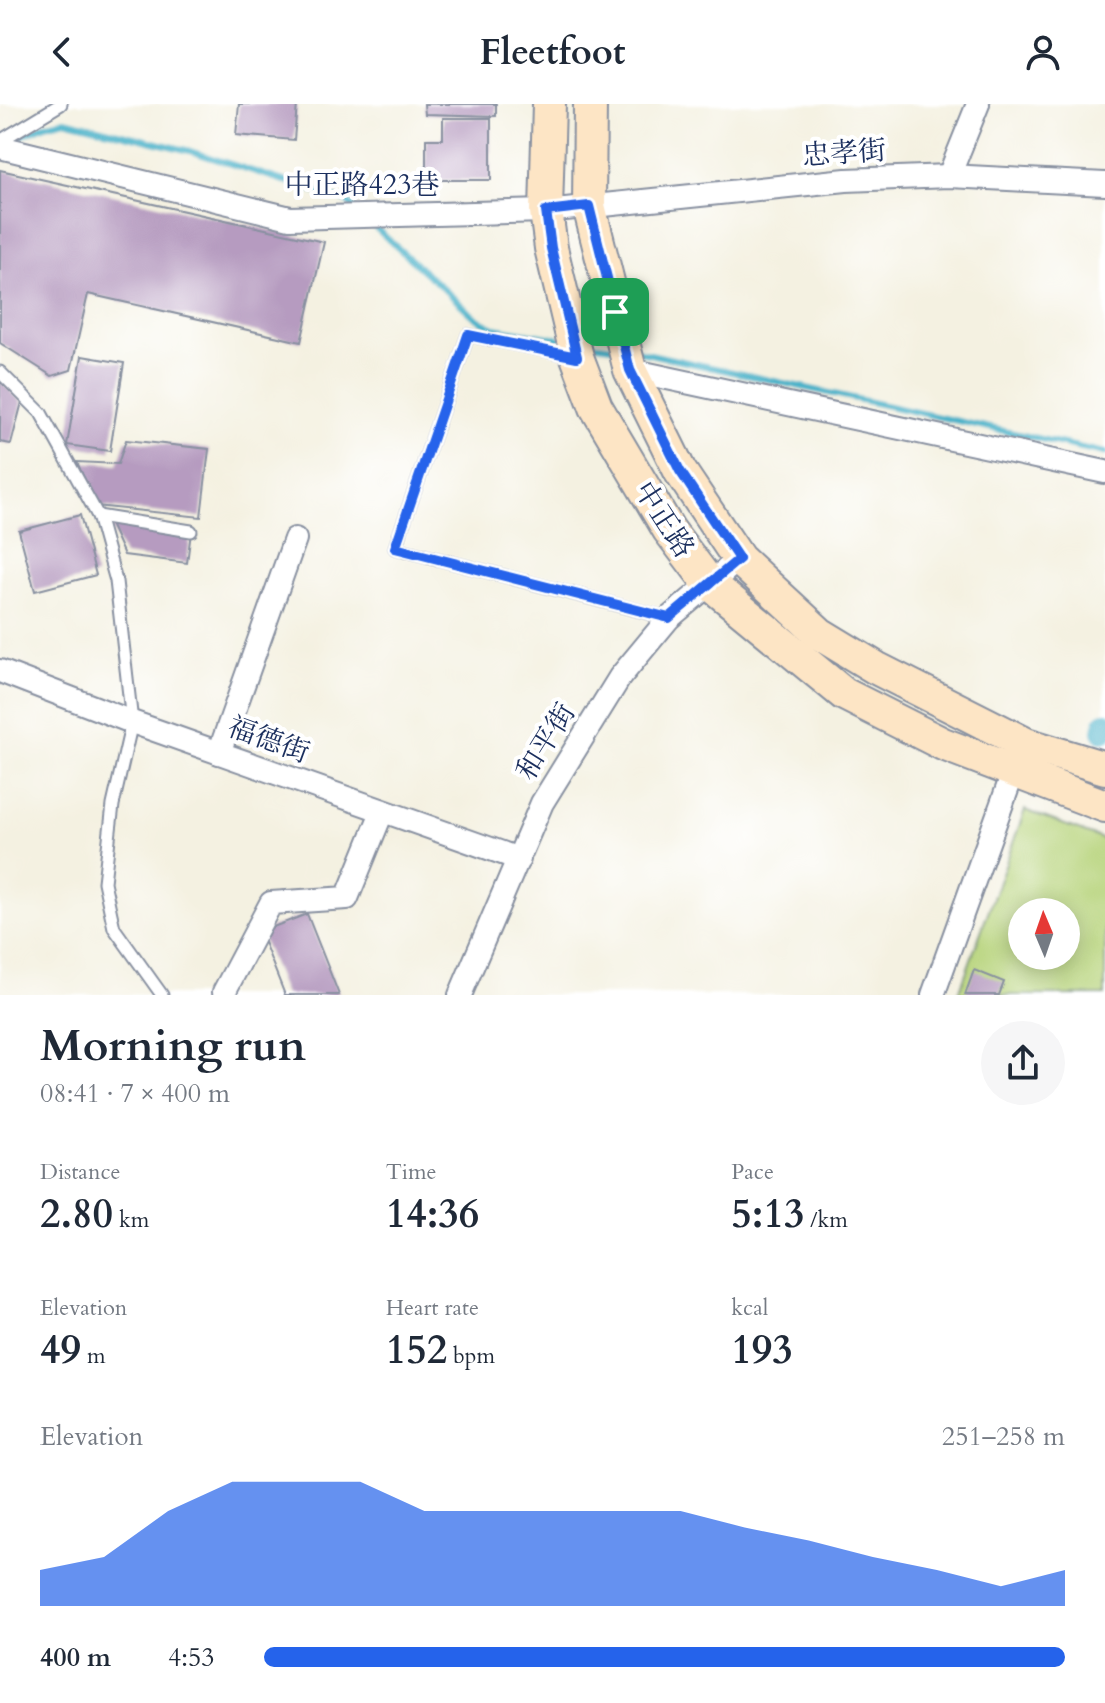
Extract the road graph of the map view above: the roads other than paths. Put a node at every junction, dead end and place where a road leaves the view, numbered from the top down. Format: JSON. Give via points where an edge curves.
{"nodes":[{"id":1,"x":61,"y":104,"type":"edge"},
{"id":2,"x":549,"y":104,"type":"edge"},
{"id":3,"x":590,"y":104,"type":"edge"},
{"id":4,"x":978,"y":104,"type":"edge"},
{"id":5,"x":0,"y":144,"type":"edge"},
{"id":6,"x":949,"y":176,"type":"junction"},
{"id":7,"x":1105,"y":184,"type":"edge"},
{"id":8,"x":589,"y":206,"type":"junction"},
{"id":9,"x":546,"y":211,"type":"junction"},
{"id":10,"x":577,"y":357,"type":"junction"},
{"id":11,"x":630,"y":370,"type":"junction"},
{"id":12,"x":0,"y":372,"type":"edge"},
{"id":13,"x":1105,"y":472,"type":"edge"},
{"id":14,"x":98,"y":516,"type":"junction"},
{"id":15,"x":191,"y":531,"type":"dead end"},
{"id":16,"x":295,"y":539,"type":"dead end"},
{"id":17,"x":739,"y":559,"type":"junction"},
{"id":18,"x":709,"y":583,"type":"junction"},
{"id":19,"x":669,"y":618,"type":"junction"},
{"id":20,"x":0,"y":671,"type":"edge"},
{"id":21,"x":132,"y":722,"type":"junction"},
{"id":22,"x":219,"y":753,"type":"junction"},
{"id":23,"x":1019,"y":758,"type":"junction"},
{"id":24,"x":1105,"y":768,"type":"edge"},
{"id":25,"x":1105,"y":806,"type":"edge"},
{"id":26,"x":382,"y":812,"type":"junction"},
{"id":27,"x":519,"y":859,"type":"junction"},
{"id":28,"x":222,"y":994,"type":"edge"},
{"id":29,"x":162,"y":995,"type":"edge"},
{"id":30,"x":460,"y":995,"type":"edge"},
{"id":31,"x":933,"y":995,"type":"edge"}],
"edges":[{"from":1,"to":5,"type":"lane"},
{"from":2,"to":9,"type":"street","name":"中正路"},
{"from":3,"to":8,"type":"street","name":"中正路"},
{"from":4,"to":6,"type":"street"},
{"from":5,"to":9,"type":"street","name":"中正路423巷","via":[[290,218]]},
{"from":6,"to":7,"type":"street","name":"忠孝街"},
{"from":6,"to":8,"type":"street","name":"忠孝街","via":[[846,180]]},
{"from":8,"to":9,"type":"street","name":"中正路423巷"},
{"from":8,"to":11,"type":"street","name":"中正路"},
{"from":9,"to":10,"type":"street","name":"中正路"},
{"from":10,"to":18,"type":"street","name":"中正路","via":[[596,407],[669,530]]},
{"from":10,"to":19,"type":"lane","via":[[468,335],[395,548]]},
{"from":11,"to":13,"type":"street"},
{"from":11,"to":17,"type":"street","name":"中正路","via":[[680,471]]},
{"from":12,"to":14,"type":"lane","via":[[41,413]]},
{"from":14,"to":15,"type":"lane"},
{"from":14,"to":21,"type":"lane","via":[[116,581]]},
{"from":16,"to":22,"type":"street"},
{"from":17,"to":18,"type":"street","name":"和平街"},
{"from":17,"to":23,"type":"street","name":"中正路","via":[[820,634]]},
{"from":18,"to":19,"type":"street","name":"和平街"},
{"from":18,"to":23,"type":"street","name":"中正路","via":[[844,694],[943,744]]},
{"from":19,"to":27,"type":"street","name":"和平街","via":[[612,690],[542,803]]},
{"from":20,"to":21,"type":"street","name":"福德街"},
{"from":21,"to":22,"type":"street","name":"福德街"},
{"from":21,"to":29,"type":"lane","via":[[113,805],[104,882],[114,928]]},
{"from":22,"to":26,"type":"street","name":"福德街"},
{"from":23,"to":24,"type":"street","name":"中正路"},
{"from":23,"to":25,"type":"street","name":"中正路"},
{"from":23,"to":31,"type":"street"},
{"from":26,"to":27,"type":"street","name":"福德街"},
{"from":26,"to":28,"type":"street","via":[[347,898],[271,903]]},
{"from":27,"to":30,"type":"street","name":"和平街"}]}
